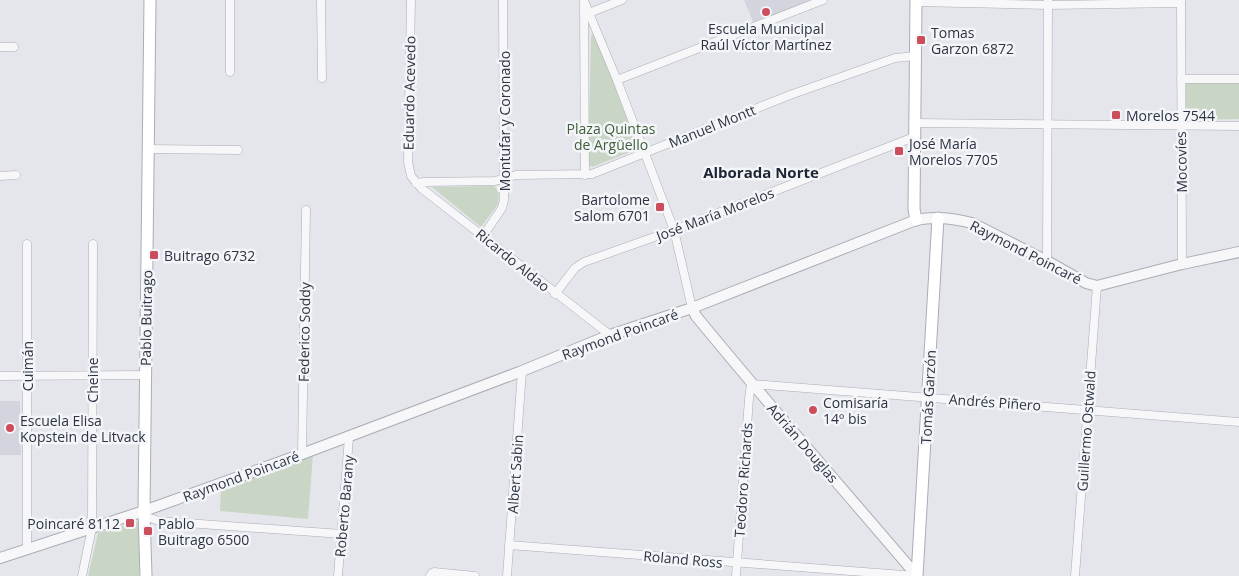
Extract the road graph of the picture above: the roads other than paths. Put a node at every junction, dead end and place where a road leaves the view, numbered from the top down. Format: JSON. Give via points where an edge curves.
{"nodes":[{"id":1,"x":150,"y":0,"type":"edge"},
{"id":2,"x":230,"y":0,"type":"edge"},
{"id":3,"x":321,"y":0,"type":"edge"},
{"id":4,"x":410,"y":0,"type":"edge"},
{"id":5,"x":503,"y":0,"type":"edge"},
{"id":6,"x":584,"y":0,"type":"edge"},
{"id":7,"x":622,"y":0,"type":"edge"},
{"id":8,"x":824,"y":0,"type":"edge"},
{"id":9,"x":916,"y":1,"type":"edge"},
{"id":10,"x":1181,"y":2,"type":"edge"},
{"id":11,"x":1048,"y":3,"type":"edge"},
{"id":12,"x":589,"y":13,"type":"junction"},
{"id":13,"x":0,"y":47,"type":"edge"},
{"id":14,"x":14,"y":47,"type":"dead end"},
{"id":15,"x":915,"y":56,"type":"junction"},
{"id":16,"x":230,"y":72,"type":"dead end"},
{"id":17,"x":322,"y":78,"type":"dead end"},
{"id":18,"x":1181,"y":79,"type":"junction"},
{"id":19,"x":1239,"y":79,"type":"edge"},
{"id":20,"x":617,"y":80,"type":"junction"},
{"id":21,"x":914,"y":123,"type":"junction"},
{"id":22,"x":1048,"y":124,"type":"junction"},
{"id":23,"x":1180,"y":125,"type":"junction"},
{"id":24,"x":1239,"y":126,"type":"edge"},
{"id":25,"x":914,"y":137,"type":"junction"},
{"id":26,"x":147,"y":149,"type":"junction"},
{"id":27,"x":238,"y":150,"type":"dead end"},
{"id":28,"x":644,"y":153,"type":"junction"},
{"id":29,"x":16,"y":175,"type":"dead end"},
{"id":30,"x":585,"y":175,"type":"junction"},
{"id":31,"x":0,"y":176,"type":"edge"},
{"id":32,"x":504,"y":179,"type":"junction"},
{"id":33,"x":416,"y":183,"type":"junction"},
{"id":34,"x":306,"y":210,"type":"dead end"},
{"id":35,"x":938,"y":218,"type":"junction"},
{"id":36,"x":916,"y":220,"type":"junction"},
{"id":37,"x":674,"y":230,"type":"junction"},
{"id":38,"x":483,"y":236,"type":"junction"},
{"id":39,"x":27,"y":244,"type":"dead end"},
{"id":40,"x":93,"y":244,"type":"dead end"},
{"id":41,"x":1239,"y":252,"type":"edge"},
{"id":42,"x":1047,"y":261,"type":"junction"},
{"id":43,"x":1182,"y":264,"type":"junction"},
{"id":44,"x":1097,"y":286,"type":"junction"},
{"id":45,"x":555,"y":294,"type":"junction"},
{"id":46,"x":692,"y":308,"type":"junction"},
{"id":47,"x":610,"y":336,"type":"junction"},
{"id":48,"x":522,"y":371,"type":"junction"},
{"id":49,"x":92,"y":375,"type":"junction"},
{"id":50,"x":145,"y":375,"type":"junction"},
{"id":51,"x":0,"y":376,"type":"edge"},
{"id":52,"x":27,"y":376,"type":"junction"},
{"id":53,"x":752,"y":384,"type":"junction"},
{"id":54,"x":928,"y":397,"type":"junction"},
{"id":55,"x":1088,"y":410,"type":"junction"},
{"id":56,"x":1239,"y":422,"type":"edge"},
{"id":57,"x":349,"y":437,"type":"junction"},
{"id":58,"x":302,"y":454,"type":"junction"},
{"id":59,"x":144,"y":514,"type":"junction"},
{"id":60,"x":92,"y":528,"type":"junction"},
{"id":61,"x":342,"y":534,"type":"junction"},
{"id":62,"x":509,"y":545,"type":"junction"},
{"id":63,"x":27,"y":549,"type":"junction"},
{"id":64,"x":0,"y":558,"type":"edge"},
{"id":65,"x":737,"y":563,"type":"junction"},
{"id":66,"x":82,"y":576,"type":"edge"},
{"id":67,"x":146,"y":576,"type":"edge"},
{"id":68,"x":338,"y":576,"type":"edge"},
{"id":69,"x":430,"y":576,"type":"edge"},
{"id":70,"x":476,"y":576,"type":"edge"},
{"id":71,"x":507,"y":576,"type":"edge"},
{"id":72,"x":736,"y":576,"type":"edge"},
{"id":73,"x":917,"y":576,"type":"edge"},
{"id":74,"x":1075,"y":576,"type":"edge"}],
"edges":[{"from":1,"to":26,"type":"main road","name":"Pablo Buitrago"},
{"from":2,"to":16,"type":"street"},
{"from":3,"to":17,"type":"street"},
{"from":4,"to":33,"type":"street","name":"Eduardo Acevedo","via":[[408,162]]},
{"from":5,"to":32,"type":"street","name":"Montufar y Coronado"},
{"from":6,"to":12,"type":"street"},
{"from":6,"to":30,"type":"street"},
{"from":7,"to":12,"type":"street"},
{"from":8,"to":20,"type":"street"},
{"from":9,"to":11,"type":"street"},
{"from":9,"to":15,"type":"main road"},
{"from":10,"to":11,"type":"street"},
{"from":10,"to":18,"type":"street","name":"Mocovíes"},
{"from":11,"to":22,"type":"street"},
{"from":12,"to":20,"type":"street"},
{"from":13,"to":14,"type":"street"},
{"from":15,"to":21,"type":"main road"},
{"from":15,"to":28,"type":"street","name":"Manuel Montt","via":[[895,58],[790,95]]},
{"from":18,"to":19,"type":"street"},
{"from":18,"to":23,"type":"street","name":"Mocovíes"},
{"from":20,"to":28,"type":"street"},
{"from":21,"to":22,"type":"street"},
{"from":21,"to":25,"type":"main road"},
{"from":22,"to":23,"type":"street"},
{"from":22,"to":42,"type":"street"},
{"from":23,"to":24,"type":"street"},
{"from":23,"to":43,"type":"street","name":"Mocovíes"},
{"from":25,"to":36,"type":"main road"},
{"from":25,"to":37,"type":"street","name":"José María Morelos"},
{"from":26,"to":27,"type":"street"},
{"from":26,"to":50,"type":"main road","name":"Pablo Buitrago"},
{"from":28,"to":30,"type":"street","name":"Manuel Montt"},
{"from":28,"to":37,"type":"street"},
{"from":29,"to":31,"type":"street"},
{"from":30,"to":32,"type":"street","name":"Manuel Montt","via":[[516,174]]},
{"from":32,"to":33,"type":"street","name":"Manuel Montt"},
{"from":32,"to":38,"type":"street","name":"Montufar y Coronado","via":[[502,208]]},
{"from":33,"to":38,"type":"street","name":"Ricardo Aldao"},
{"from":34,"to":58,"type":"street","name":"Federico Soddy"},
{"from":35,"to":36,"type":"street","name":"Raymond Poincaré"},
{"from":35,"to":42,"type":"street","name":"Raymond Poincaré","via":[[972,223]]},
{"from":35,"to":54,"type":"main road","name":"Tomás Garzón"},
{"from":36,"to":46,"type":"street","name":"Raymond Poincaré"},
{"from":37,"to":45,"type":"street","name":"José María Morelos","via":[[579,264]]},
{"from":37,"to":46,"type":"street"},
{"from":38,"to":45,"type":"street","name":"Ricardo Aldao"},
{"from":39,"to":52,"type":"street","name":"Cuimán"},
{"from":40,"to":49,"type":"street","name":"Cheine"},
{"from":41,"to":43,"type":"street","name":"Raymond Poincaré"},
{"from":42,"to":44,"type":"street","name":"Raymond Poincaré"},
{"from":43,"to":44,"type":"street","name":"Raymond Poincaré"},
{"from":44,"to":55,"type":"street","name":"Guillermo Ostwald"},
{"from":45,"to":47,"type":"street","name":"Ricardo Aldao"},
{"from":46,"to":47,"type":"street","name":"Raymond Poincaré"},
{"from":46,"to":53,"type":"street","name":"Adrián Douglas"},
{"from":47,"to":48,"type":"street","name":"Raymond Poincaré"},
{"from":48,"to":57,"type":"street","name":"Raymond Poincaré"},
{"from":48,"to":62,"type":"street","name":"Albert Sabin"},
{"from":49,"to":50,"type":"street"},
{"from":49,"to":52,"type":"street"},
{"from":49,"to":60,"type":"street","name":"Cheine"},
{"from":50,"to":59,"type":"main road","name":"Pablo Buitrago"},
{"from":51,"to":52,"type":"street"},
{"from":52,"to":63,"type":"street","name":"Cuimán"},
{"from":53,"to":54,"type":"street","name":"Andrés Piñero"},
{"from":53,"to":65,"type":"street","name":"Teodoro Richards"},
{"from":53,"to":73,"type":"street","name":"Adrián Douglas"},
{"from":54,"to":55,"type":"street","name":"Andrés Piñero"},
{"from":54,"to":73,"type":"main road","name":"Tomás Garzón"},
{"from":55,"to":56,"type":"street","name":"Andrés Piñero"},
{"from":55,"to":74,"type":"street","name":"Guillermo Ostwald"},
{"from":57,"to":58,"type":"street","name":"Raymond Poincaré"},
{"from":57,"to":61,"type":"street","name":"Roberto Barany"},
{"from":58,"to":59,"type":"street","name":"Raymond Poincaré"},
{"from":59,"to":60,"type":"street","name":"Raymond Poincaré"},
{"from":59,"to":61,"type":"street","via":[[159,521]]},
{"from":59,"to":67,"type":"main road","name":"Pablo Buitrago"},
{"from":60,"to":63,"type":"street","name":"Raymond Poincaré"},
{"from":60,"to":66,"type":"street","name":"Cheine"},
{"from":61,"to":68,"type":"street","name":"Roberto Barany"},
{"from":62,"to":65,"type":"street","name":"Roland Ross"},
{"from":62,"to":71,"type":"street","name":"Albert Sabin"},
{"from":63,"to":64,"type":"street","name":"Raymond Poincaré"},
{"from":65,"to":72,"type":"street","name":"Teodoro Richards"},
{"from":65,"to":73,"type":"street","name":"Roland Ross"},
{"from":69,"to":70,"type":"street","via":[[434,572]]}]}
